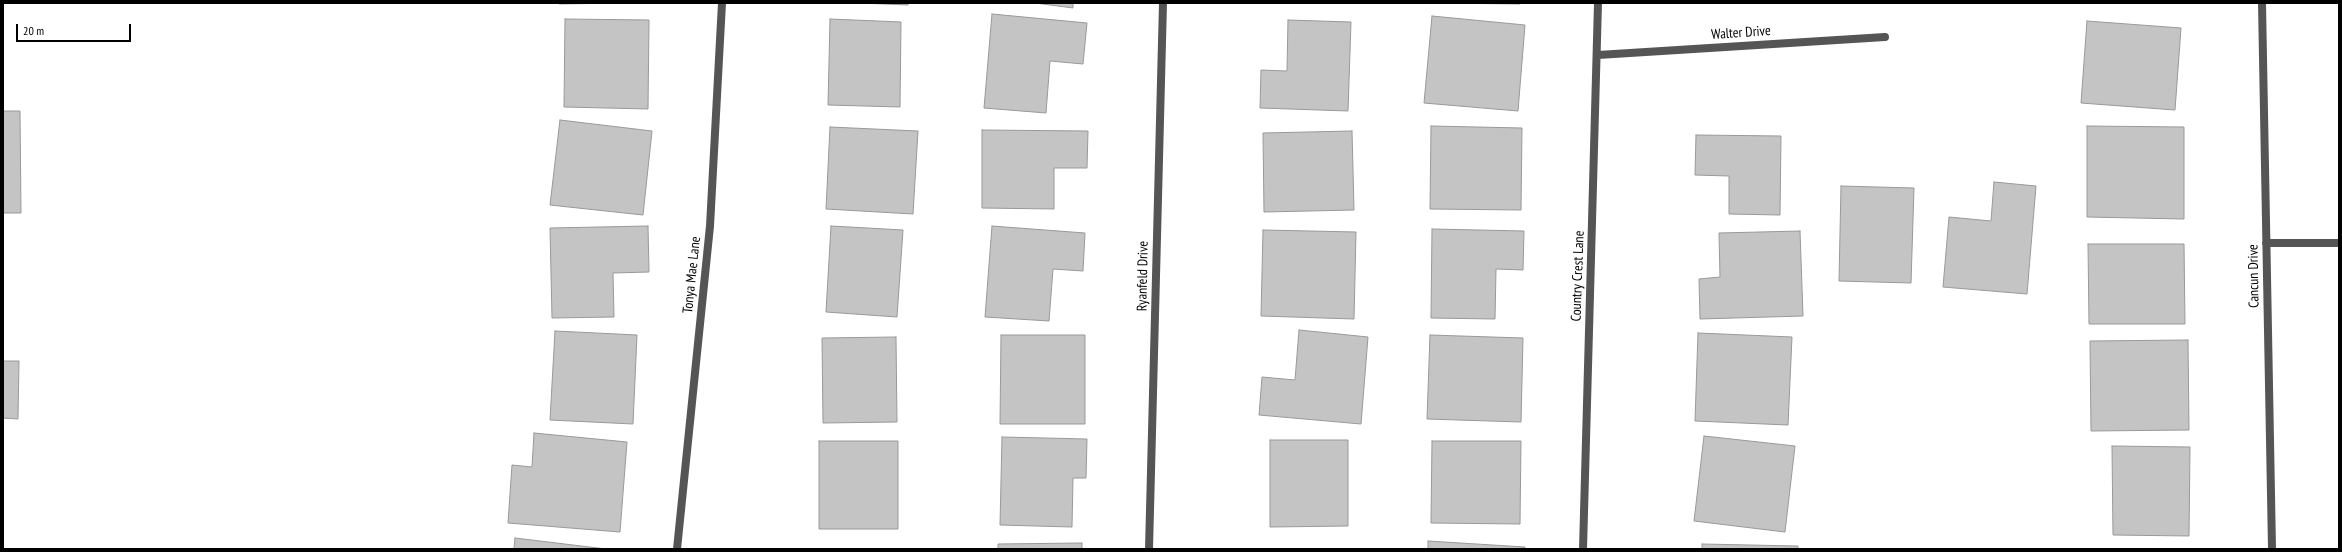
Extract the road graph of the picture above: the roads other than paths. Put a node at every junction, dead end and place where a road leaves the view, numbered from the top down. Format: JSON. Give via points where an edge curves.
{"nodes":[{"id":1,"x":722,"y":3,"type":"edge"},
{"id":2,"x":1163,"y":3,"type":"edge"},
{"id":3,"x":1598,"y":3,"type":"edge"},
{"id":4,"x":2262,"y":3,"type":"edge"},
{"id":5,"x":1885,"y":37,"type":"dead end"},
{"id":6,"x":1598,"y":55,"type":"junction"},
{"id":7,"x":2266,"y":243,"type":"junction"},
{"id":8,"x":2339,"y":243,"type":"edge"},
{"id":9,"x":677,"y":549,"type":"edge"},
{"id":10,"x":1149,"y":549,"type":"edge"},
{"id":11,"x":1583,"y":549,"type":"edge"},
{"id":12,"x":2272,"y":549,"type":"edge"}],
"edges":[{"from":1,"to":9,"type":"street","name":"Tonya Mae Lane","via":[[710,226]]},
{"from":2,"to":10,"type":"street","name":"Ryanfeld Drive"},
{"from":3,"to":6,"type":"street","name":"Country Crest Lane"},
{"from":4,"to":7,"type":"street","name":"Cancun Drive"},
{"from":5,"to":6,"type":"street","name":"Walter Drive"},
{"from":6,"to":11,"type":"street","name":"Country Crest Lane"},
{"from":7,"to":8,"type":"street"},
{"from":7,"to":12,"type":"street","name":"Cancun Drive"}]}
